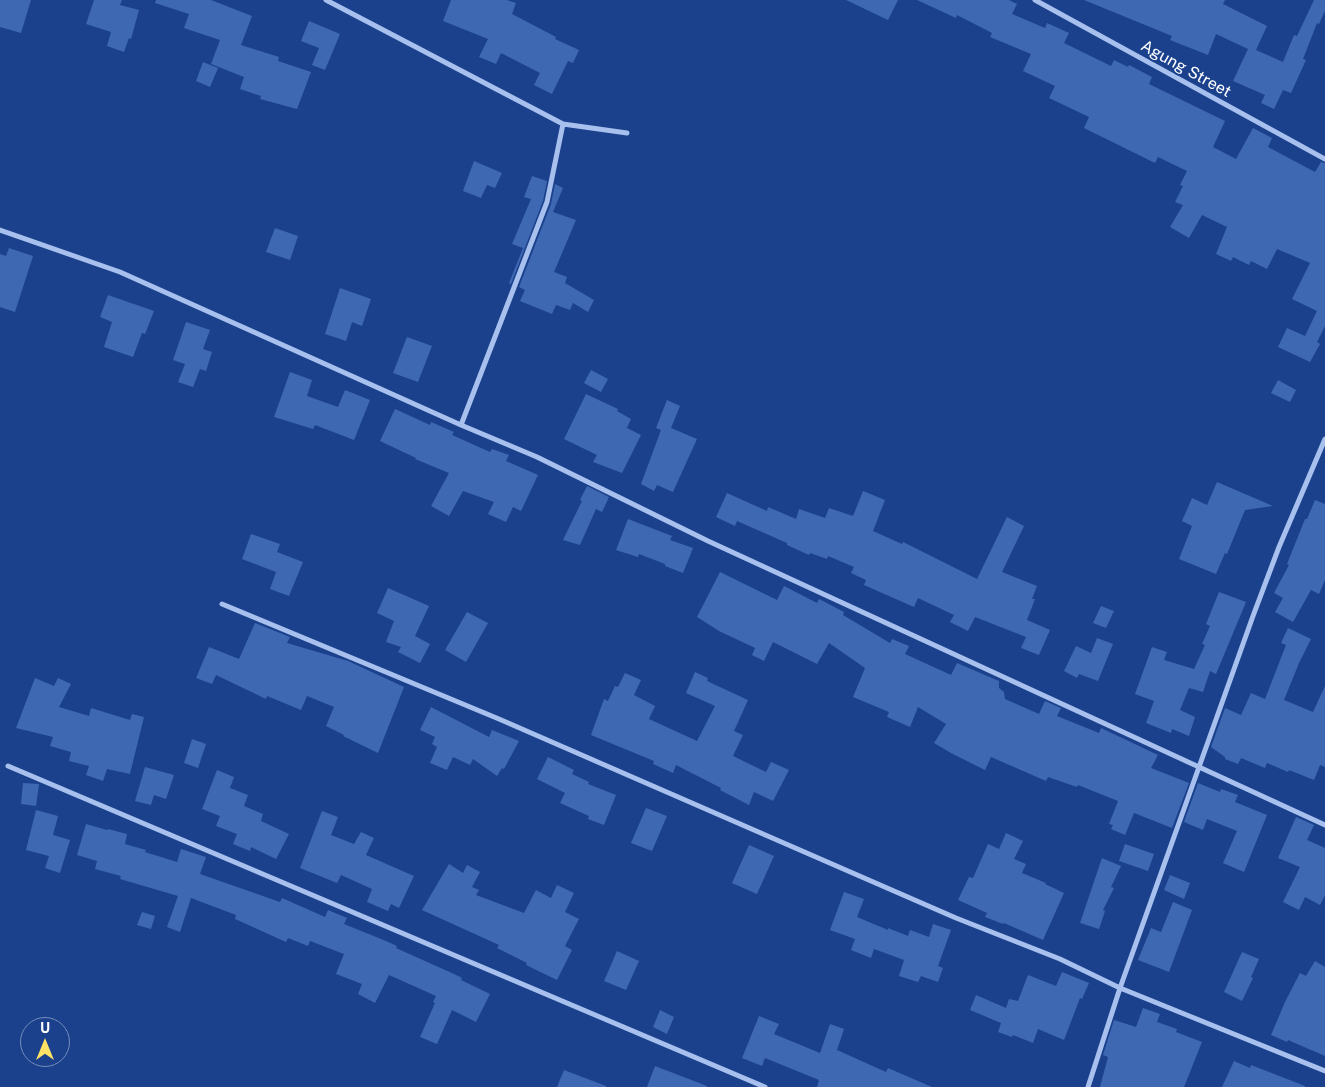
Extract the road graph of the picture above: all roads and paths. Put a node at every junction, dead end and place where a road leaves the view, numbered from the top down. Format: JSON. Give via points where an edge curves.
{"nodes":[{"id":1,"x":326,"y":0,"type":"edge"},
{"id":2,"x":1034,"y":0,"type":"edge"},
{"id":3,"x":563,"y":124,"type":"junction"},
{"id":4,"x":627,"y":133,"type":"dead end"},
{"id":5,"x":1325,"y":159,"type":"edge"},
{"id":6,"x":0,"y":230,"type":"edge"},
{"id":7,"x":461,"y":425,"type":"junction"},
{"id":8,"x":1325,"y":439,"type":"edge"},
{"id":9,"x":222,"y":604,"type":"dead end"},
{"id":10,"x":8,"y":766,"type":"dead end"},
{"id":11,"x":1199,"y":766,"type":"junction"},
{"id":12,"x":1325,"y":825,"type":"edge"},
{"id":13,"x":1120,"y":988,"type":"junction"},
{"id":14,"x":1325,"y":1071,"type":"edge"},
{"id":15,"x":765,"y":1087,"type":"edge"},
{"id":16,"x":1088,"y":1087,"type":"edge"}],
"edges":[{"from":1,"to":3,"type":"street"},
{"from":2,"to":5,"type":"street","name":"Agung Street"},
{"from":3,"to":4,"type":"street"},
{"from":3,"to":7,"type":"street","via":[[547,202]]},
{"from":6,"to":7,"type":"street","via":[[120,272]]},
{"from":7,"to":11,"type":"street"},
{"from":8,"to":11,"type":"street","via":[[1266,582]]},
{"from":9,"to":13,"type":"street","via":[[499,719]]},
{"from":10,"to":15,"type":"street"},
{"from":11,"to":12,"type":"street"},
{"from":11,"to":13,"type":"street"},
{"from":13,"to":14,"type":"street"},
{"from":13,"to":16,"type":"street"}]}
